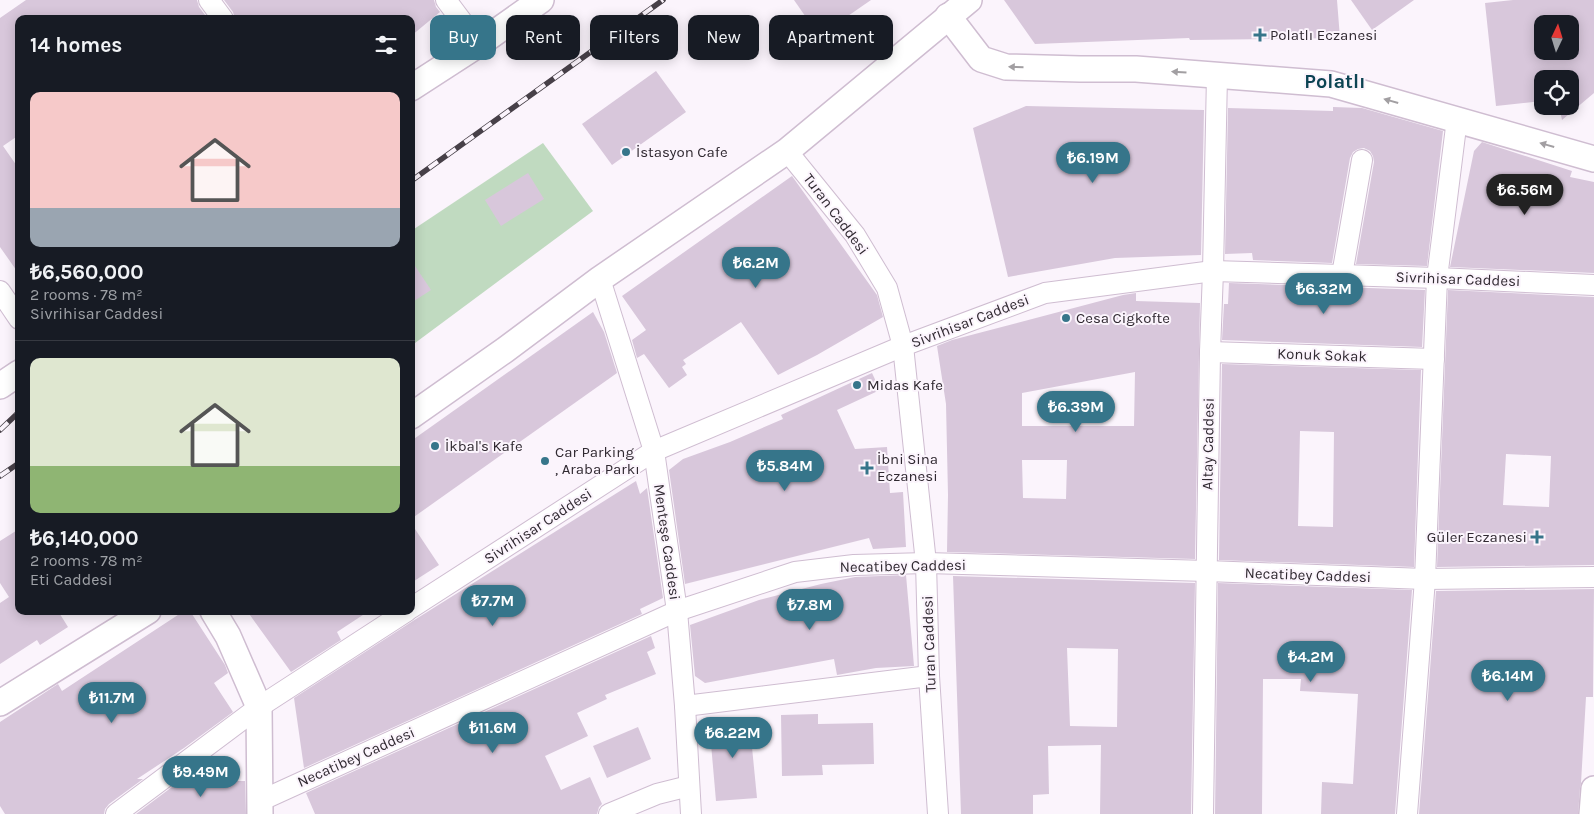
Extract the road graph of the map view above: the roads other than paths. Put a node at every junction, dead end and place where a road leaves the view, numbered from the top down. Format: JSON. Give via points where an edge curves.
{"nodes":[{"id":1,"x":209,"y":0,"type":"edge"},
{"id":2,"x":446,"y":0,"type":"edge"},
{"id":3,"x":541,"y":0,"type":"edge"},
{"id":4,"x":969,"y":0,"type":"edge"},
{"id":5,"x":220,"y":15,"type":"edge"},
{"id":6,"x":457,"y":15,"type":"edge"},
{"id":7,"x":948,"y":16,"type":"junction"},
{"id":8,"x":496,"y":32,"type":"edge"},
{"id":9,"x":454,"y":60,"type":"edge"},
{"id":10,"x":1217,"y":75,"type":"junction"},
{"id":11,"x":415,"y":85,"type":"edge"},
{"id":12,"x":1457,"y":119,"type":"junction"},
{"id":13,"x":787,"y":151,"type":"junction"},
{"id":14,"x":1594,"y":159,"type":"edge"},
{"id":15,"x":1362,"y":160,"type":"dead end"},
{"id":16,"x":1213,"y":271,"type":"junction"},
{"id":17,"x":1342,"y":275,"type":"junction"},
{"id":18,"x":1437,"y":278,"type":"junction"},
{"id":19,"x":600,"y":279,"type":"junction"},
{"id":20,"x":1594,"y":285,"type":"edge"},
{"id":21,"x":0,"y":291,"type":"edge"},
{"id":22,"x":15,"y":313,"type":"edge"},
{"id":23,"x":903,"y":346,"type":"junction"},
{"id":24,"x":1210,"y":352,"type":"junction"},
{"id":25,"x":1434,"y":359,"type":"junction"},
{"id":26,"x":15,"y":363,"type":"edge"},
{"id":27,"x":0,"y":368,"type":"edge"},
{"id":28,"x":15,"y":376,"type":"edge"},
{"id":29,"x":0,"y":386,"type":"edge"},
{"id":30,"x":415,"y":413,"type":"edge"},
{"id":31,"x":654,"y":451,"type":"junction"},
{"id":32,"x":926,"y":564,"type":"junction"},
{"id":33,"x":1207,"y":571,"type":"junction"},
{"id":34,"x":1594,"y":577,"type":"edge"},
{"id":35,"x":1425,"y":579,"type":"junction"},
{"id":36,"x":415,"y":605,"type":"edge"},
{"id":37,"x":677,"y":611,"type":"junction"},
{"id":38,"x":142,"y":615,"type":"edge"},
{"id":39,"x":215,"y":615,"type":"edge"},
{"id":40,"x":401,"y":615,"type":"edge"},
{"id":41,"x":929,"y":676,"type":"junction"},
{"id":42,"x":0,"y":703,"type":"edge"},
{"id":43,"x":685,"y":706,"type":"junction"},
{"id":44,"x":259,"y":707,"type":"junction"},
{"id":45,"x":689,"y":786,"type":"junction"},
{"id":46,"x":1594,"y":789,"type":"edge"},
{"id":47,"x":260,"y":808,"type":"edge"},
{"id":48,"x":116,"y":814,"type":"edge"},
{"id":49,"x":609,"y":814,"type":"edge"},
{"id":50,"x":691,"y":814,"type":"edge"},
{"id":51,"x":938,"y":814,"type":"edge"},
{"id":52,"x":1203,"y":814,"type":"edge"},
{"id":53,"x":1407,"y":814,"type":"edge"},
{"id":54,"x":1592,"y":814,"type":"edge"}],
"edges":[{"from":1,"to":5,"type":"street"},
{"from":2,"to":6,"type":"street"},
{"from":3,"to":8,"type":"street"},
{"from":4,"to":7,"type":"street"},
{"from":10,"to":7,"type":"street","one_way":true,"via":[[1136,69],[1006,67],[981,60]]},
{"from":7,"to":13,"type":"street"},
{"from":9,"to":11,"type":"street"},
{"from":12,"to":10,"type":"street","one_way":true,"via":[[1330,84]]},
{"from":10,"to":16,"type":"street","name":"Altay Caddesi"},
{"from":14,"to":12,"type":"street","one_way":true},
{"from":12,"to":18,"type":"street"},
{"from":13,"to":19,"type":"street"},
{"from":13,"to":23,"type":"street","name":"Turan Caddesi","via":[[855,235],[887,288]]},
{"from":15,"to":17,"type":"street"},
{"from":16,"to":17,"type":"street","name":"Sivrihisar Caddesi"},
{"from":16,"to":23,"type":"street","name":"Sivrihisar Caddesi","via":[[1045,293]]},
{"from":16,"to":24,"type":"street","name":"Altay Caddesi"},
{"from":17,"to":18,"type":"street","name":"Sivrihisar Caddesi"},
{"from":18,"to":20,"type":"street","name":"Sivrihisar Caddesi"},
{"from":18,"to":25,"type":"street"},
{"from":19,"to":30,"type":"street"},
{"from":19,"to":31,"type":"street","name":"Menteşe Caddesi"},
{"from":21,"to":22,"type":"street"},
{"from":23,"to":31,"type":"street","name":"Sivrihisar Caddesi"},
{"from":23,"to":32,"type":"street","name":"Turan Caddesi"},
{"from":24,"to":25,"type":"street","name":"Konuk Sokak"},
{"from":24,"to":33,"type":"street","name":"Altay Caddesi"},
{"from":25,"to":35,"type":"street"},
{"from":26,"to":27,"type":"street"},
{"from":28,"to":29,"type":"street"},
{"from":31,"to":36,"type":"street","name":"Sivrihisar Caddesi"},
{"from":31,"to":37,"type":"street","name":"Menteşe Caddesi"},
{"from":32,"to":33,"type":"street","name":"Necatibey Caddesi"},
{"from":32,"to":37,"type":"street","name":"Necatibey Caddesi","via":[[854,565],[795,572]]},
{"from":32,"to":41,"type":"street","name":"Turan Caddesi"},
{"from":33,"to":35,"type":"street","name":"Necatibey Caddesi"},
{"from":33,"to":52,"type":"street","name":"Altay Caddesi"},
{"from":34,"to":35,"type":"street","name":"Necatibey Caddesi"},
{"from":35,"to":53,"type":"street"},
{"from":37,"to":43,"type":"street","name":"Menteşe Caddesi"},
{"from":37,"to":47,"type":"street","name":"Necatibey Caddesi"},
{"from":38,"to":42,"type":"street"},
{"from":39,"to":44,"type":"street"},
{"from":40,"to":44,"type":"street"},
{"from":41,"to":43,"type":"street"},
{"from":41,"to":51,"type":"street","name":"Turan Caddesi"},
{"from":43,"to":45,"type":"street","name":"Menteşe Caddesi"},
{"from":44,"to":47,"type":"street"},
{"from":44,"to":48,"type":"street"},
{"from":45,"to":49,"type":"street","via":[[656,794]]},
{"from":45,"to":50,"type":"street","name":"Menteşe Caddesi"},
{"from":46,"to":54,"type":"street"}]}
